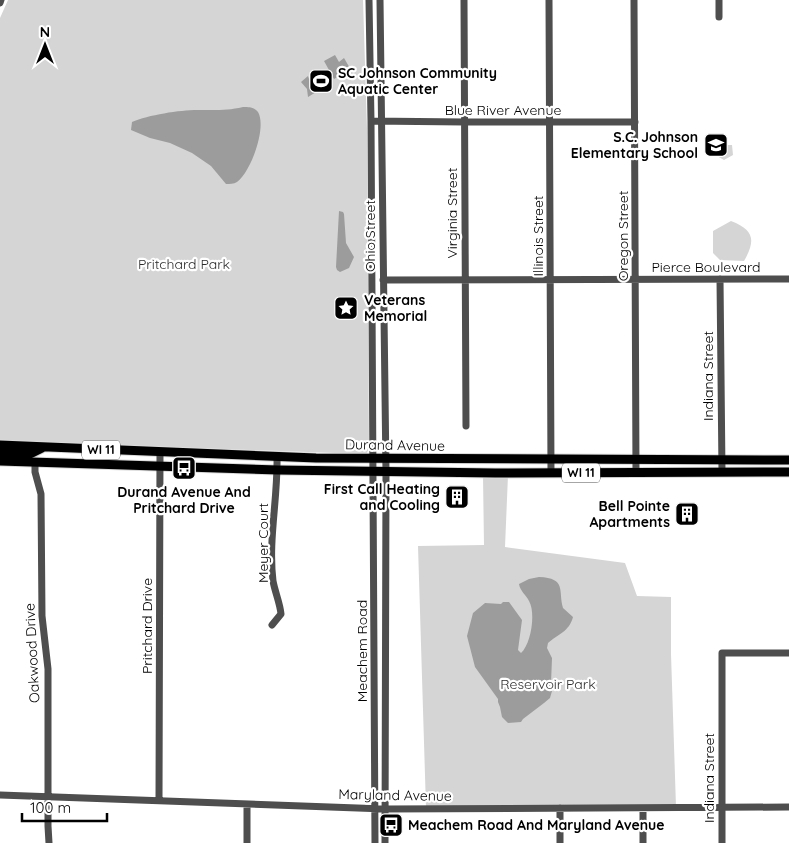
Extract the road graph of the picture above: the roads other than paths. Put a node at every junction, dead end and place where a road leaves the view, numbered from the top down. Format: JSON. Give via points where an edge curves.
{"nodes":[{"id":1,"x":1,"y":0,"type":"edge"},
{"id":2,"x":369,"y":0,"type":"edge"},
{"id":3,"x":380,"y":0,"type":"edge"},
{"id":4,"x":464,"y":0,"type":"edge"},
{"id":5,"x":549,"y":0,"type":"edge"},
{"id":6,"x":634,"y":0,"type":"edge"},
{"id":7,"x":719,"y":0,"type":"edge"},
{"id":8,"x":0,"y":4,"type":"edge"},
{"id":9,"x":719,"y":17,"type":"dead end"},
{"id":10,"x":372,"y":121,"type":"junction"},
{"id":11,"x":382,"y":121,"type":"junction"},
{"id":12,"x":464,"y":122,"type":"junction"},
{"id":13,"x":550,"y":122,"type":"junction"},
{"id":14,"x":635,"y":122,"type":"junction"},
{"id":15,"x":720,"y":279,"type":"junction"},
{"id":16,"x":789,"y":279,"type":"edge"},
{"id":17,"x":383,"y":280,"type":"junction"},
{"id":18,"x":465,"y":280,"type":"junction"},
{"id":19,"x":550,"y":280,"type":"junction"},
{"id":20,"x":635,"y":280,"type":"junction"},
{"id":21,"x":466,"y":426,"type":"dead end"},
{"id":22,"x":0,"y":445,"type":"edge"},
{"id":23,"x":42,"y":447,"type":"junction"},
{"id":24,"x":0,"y":452,"type":"edge"},
{"id":25,"x":160,"y":452,"type":"junction"},
{"id":26,"x":278,"y":457,"type":"junction"},
{"id":27,"x":373,"y":459,"type":"junction"},
{"id":28,"x":385,"y":459,"type":"junction"},
{"id":29,"x":551,"y":460,"type":"junction"},
{"id":30,"x":636,"y":460,"type":"junction"},
{"id":31,"x":721,"y":460,"type":"junction"},
{"id":32,"x":789,"y":460,"type":"edge"},
{"id":33,"x":0,"y":461,"type":"edge"},
{"id":34,"x":35,"y":462,"type":"junction"},
{"id":35,"x":159,"y":467,"type":"junction"},
{"id":36,"x":278,"y":470,"type":"junction"},
{"id":37,"x":373,"y":472,"type":"junction"},
{"id":38,"x":386,"y":472,"type":"junction"},
{"id":39,"x":551,"y":472,"type":"junction"},
{"id":40,"x":722,"y":472,"type":"junction"},
{"id":41,"x":789,"y":472,"type":"edge"},
{"id":42,"x":636,"y":473,"type":"junction"},
{"id":43,"x":386,"y":566,"type":"junction"},
{"id":44,"x":374,"y":567,"type":"junction"},
{"id":45,"x":272,"y":625,"type":"dead end"},
{"id":46,"x":375,"y":647,"type":"junction"},
{"id":47,"x":386,"y":647,"type":"junction"},
{"id":48,"x":789,"y":653,"type":"edge"},
{"id":49,"x":375,"y":734,"type":"junction"},
{"id":50,"x":386,"y":734,"type":"junction"},
{"id":51,"x":0,"y":794,"type":"edge"},
{"id":52,"x":48,"y":796,"type":"junction"},
{"id":53,"x":160,"y":800,"type":"junction"},
{"id":54,"x":247,"y":804,"type":"junction"},
{"id":55,"x":789,"y":807,"type":"edge"},
{"id":56,"x":375,"y":808,"type":"junction"},
{"id":57,"x":385,"y":808,"type":"junction"},
{"id":58,"x":560,"y":808,"type":"junction"},
{"id":59,"x":643,"y":808,"type":"junction"},
{"id":60,"x":722,"y":808,"type":"junction"},
{"id":61,"x":49,"y":843,"type":"edge"},
{"id":62,"x":247,"y":843,"type":"edge"},
{"id":63,"x":375,"y":843,"type":"edge"},
{"id":64,"x":385,"y":843,"type":"edge"},
{"id":65,"x":560,"y":843,"type":"edge"},
{"id":66,"x":643,"y":843,"type":"edge"},
{"id":67,"x":722,"y":843,"type":"edge"}],
"edges":[{"from":1,"to":8,"type":"street"},
{"from":2,"to":10,"type":"street","name":"Ohio Street"},
{"from":3,"to":11,"type":"street","name":"Ohio Street"},
{"from":4,"to":12,"type":"street","name":"Virginia Street"},
{"from":5,"to":13,"type":"street","name":"Illinois Street"},
{"from":6,"to":14,"type":"street","name":"Oregon Street"},
{"from":7,"to":9,"type":"street"},
{"from":10,"to":11,"type":"street","name":"Blue River Avenue"},
{"from":10,"to":27,"type":"street","name":"Ohio Street"},
{"from":11,"to":12,"type":"street","name":"Blue River Avenue"},
{"from":11,"to":17,"type":"street","name":"Ohio Street"},
{"from":12,"to":13,"type":"street","name":"Blue River Avenue"},
{"from":12,"to":18,"type":"street","name":"Virginia Street"},
{"from":13,"to":14,"type":"street","name":"Blue River Avenue"},
{"from":13,"to":19,"type":"street","name":"Illinois Street"},
{"from":14,"to":20,"type":"street","name":"Oregon Street"},
{"from":15,"to":16,"type":"street","name":"Pierce Boulevard"},
{"from":15,"to":20,"type":"street","name":"Pierce Boulevard"},
{"from":15,"to":31,"type":"street","name":"Indiana Street"},
{"from":17,"to":18,"type":"street","name":"Pierce Boulevard"},
{"from":17,"to":28,"type":"street","name":"Ohio Street"},
{"from":18,"to":19,"type":"street","name":"Pierce Boulevard"},
{"from":18,"to":21,"type":"street","name":"Virginia Street"},
{"from":19,"to":20,"type":"street","name":"Pierce Boulevard"},
{"from":19,"to":29,"type":"street","name":"Illinois Street"},
{"from":20,"to":30,"type":"street","name":"Oregon Street"},
{"from":22,"to":23,"type":"main road","name":"Durand Avenue","number":"WI 11"},
{"from":23,"to":24,"type":"main road","via":[[32,453]]},
{"from":23,"to":25,"type":"main road","name":"Durand Avenue","number":"WI 11"},
{"from":25,"to":26,"type":"main road","name":"Durand Avenue","number":"WI 11"},
{"from":25,"to":35,"type":"street","name":"Pritchard Drive"},
{"from":26,"to":27,"type":"main road","name":"Durand Avenue","number":"WI 11"},
{"from":26,"to":36,"type":"street","name":"Meyer Court"},
{"from":27,"to":28,"type":"main road","name":"Durand Avenue","number":"WI 11"},
{"from":27,"to":37,"type":"street","name":"Meachem Road"},
{"from":28,"to":29,"type":"main road","name":"Durand Avenue","number":"WI 11"},
{"from":28,"to":38,"type":"street","name":"Ohio Street"},
{"from":29,"to":30,"type":"main road","name":"Durand Avenue","number":"WI 11"},
{"from":29,"to":39,"type":"street","name":"Illinois Street"},
{"from":30,"to":31,"type":"main road","name":"Durand Avenue","number":"WI 11"},
{"from":30,"to":42,"type":"street","name":"Oregon Street"},
{"from":31,"to":32,"type":"main road","name":"Durand Avenue","number":"WI 11"},
{"from":31,"to":40,"type":"street","name":"Indiana Street"},
{"from":33,"to":34,"type":"main road","name":"Durand Avenue","number":"WI 11"},
{"from":34,"to":35,"type":"main road","name":"Durand Avenue","number":"WI 11"},
{"from":34,"to":52,"type":"street","name":"Oakwood Drive","via":[[41,494],[42,616],[48,670]]},
{"from":35,"to":36,"type":"main road","name":"Durand Avenue","number":"WI 11"},
{"from":35,"to":53,"type":"street","name":"Pritchard Drive"},
{"from":36,"to":37,"type":"main road","name":"Durand Avenue","number":"WI 11"},
{"from":36,"to":45,"type":"street","name":"Meyer Court","via":[[273,582],[281,614]]},
{"from":37,"to":38,"type":"main road","name":"Durand Avenue","number":"WI 11"},
{"from":37,"to":44,"type":"street","name":"Meachem Road"},
{"from":38,"to":39,"type":"main road","name":"Durand Avenue","number":"WI 11"},
{"from":38,"to":43,"type":"street","name":"Meachem Road"},
{"from":39,"to":42,"type":"main road","name":"Durand Avenue","number":"WI 11"},
{"from":40,"to":41,"type":"main road","name":"Durand Avenue","number":"WI 11"},
{"from":40,"to":42,"type":"main road","name":"Durand Avenue","number":"WI 11"},
{"from":43,"to":44,"type":"street"},
{"from":43,"to":47,"type":"street","name":"Meachem Road"},
{"from":44,"to":46,"type":"street","name":"Meachem Road"},
{"from":46,"to":47,"type":"street"},
{"from":46,"to":49,"type":"street","name":"Meachem Road"},
{"from":47,"to":50,"type":"street","name":"Meachem Road"},
{"from":48,"to":60,"type":"street","name":"Indiana Street","via":[[722,653]]},
{"from":49,"to":50,"type":"street"},
{"from":49,"to":56,"type":"street","name":"Meachem Road"},
{"from":50,"to":57,"type":"street","name":"Meachem Road"},
{"from":51,"to":52,"type":"street","name":"Maryland Avenue"},
{"from":52,"to":53,"type":"street","name":"Maryland Avenue"},
{"from":52,"to":61,"type":"street","name":"Oakwood Drive"},
{"from":53,"to":54,"type":"street","name":"Maryland Avenue"},
{"from":54,"to":56,"type":"street","name":"Maryland Avenue"},
{"from":54,"to":62,"type":"street"},
{"from":55,"to":60,"type":"street","name":"Maryland Avenue"},
{"from":56,"to":57,"type":"street","name":"Maryland Avenue"},
{"from":56,"to":63,"type":"street","name":"Meachem Road"},
{"from":57,"to":58,"type":"street","name":"Maryland Avenue"},
{"from":57,"to":64,"type":"street","name":"Meachem Road"},
{"from":58,"to":59,"type":"street","name":"Maryland Avenue"},
{"from":58,"to":65,"type":"street"},
{"from":59,"to":60,"type":"street","name":"Maryland Avenue"},
{"from":59,"to":66,"type":"street"},
{"from":60,"to":67,"type":"street","name":"Indiana Street"}]}
